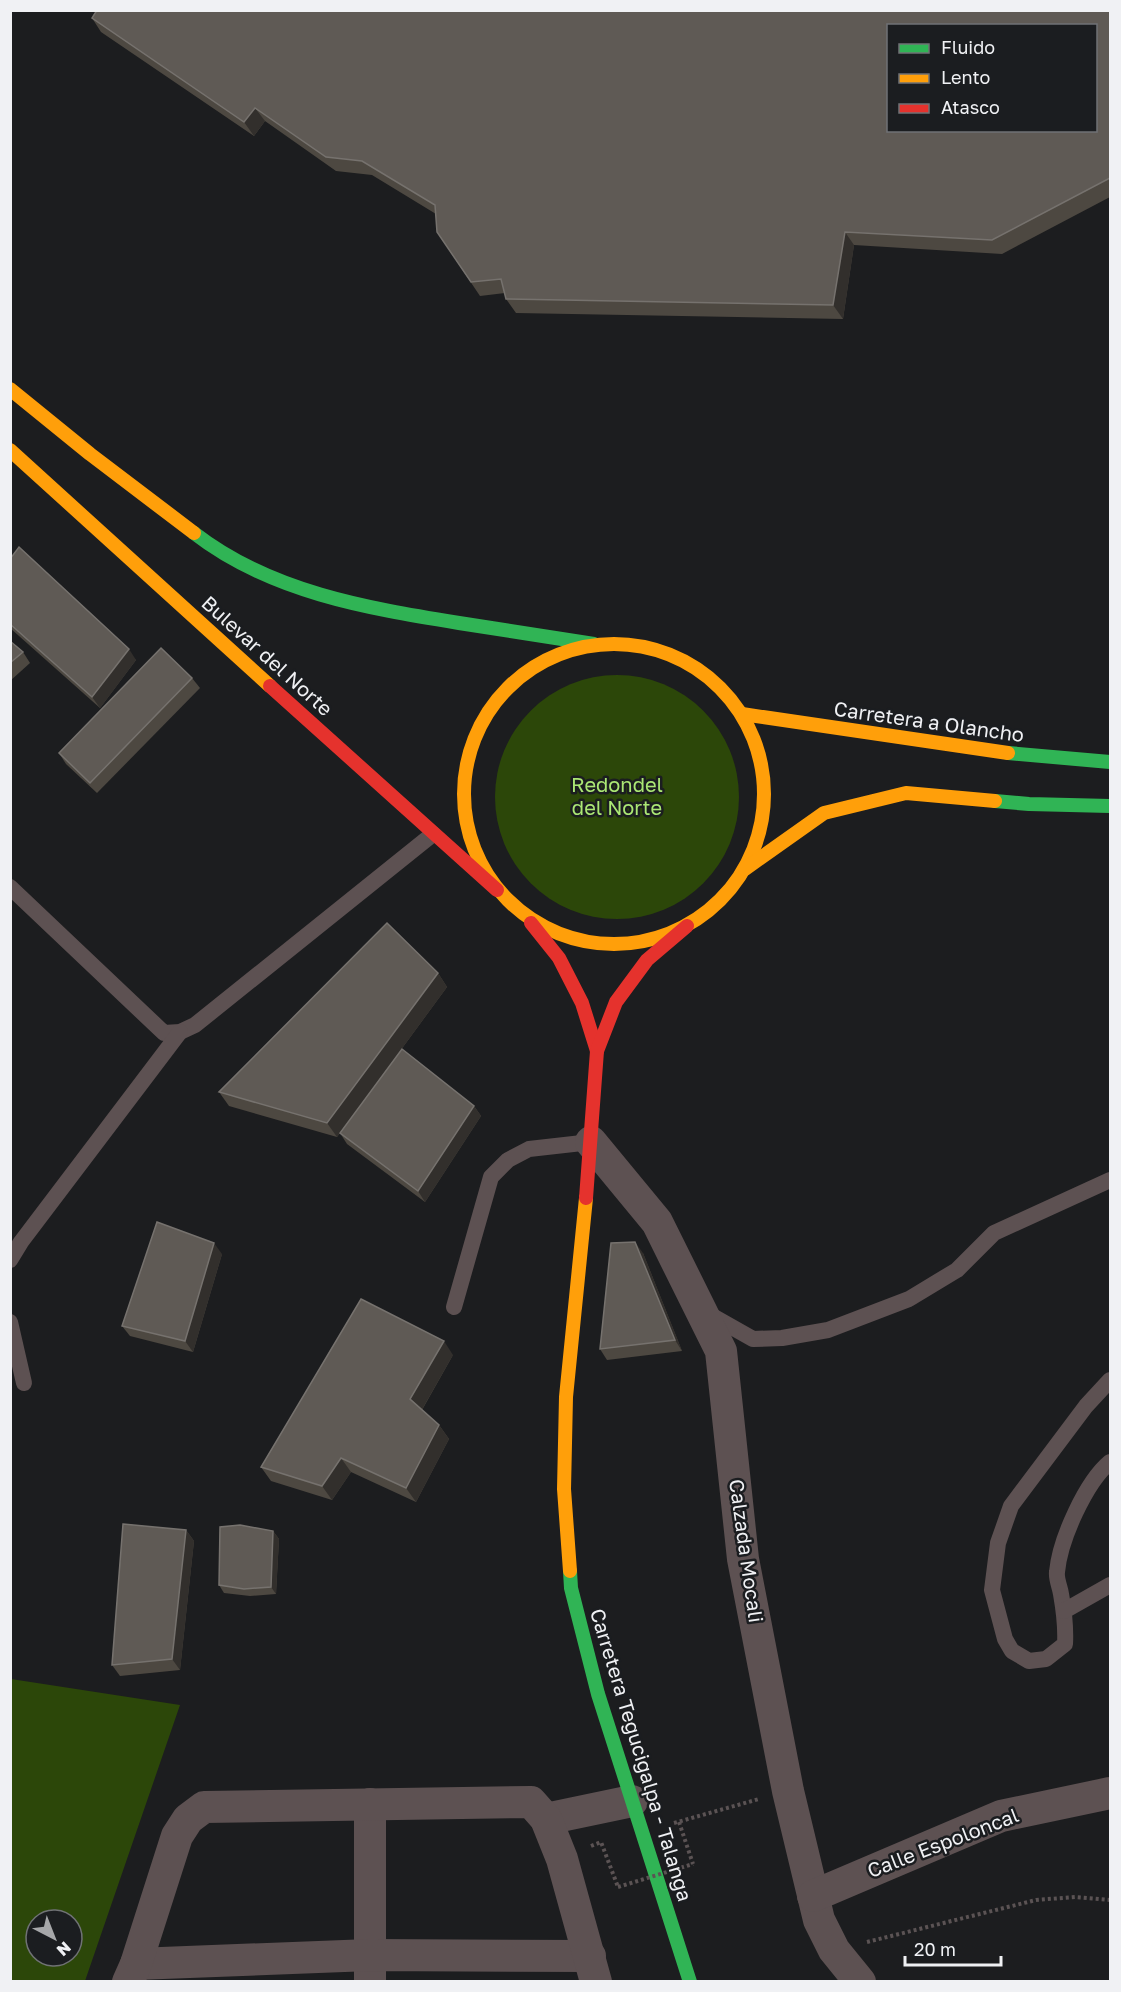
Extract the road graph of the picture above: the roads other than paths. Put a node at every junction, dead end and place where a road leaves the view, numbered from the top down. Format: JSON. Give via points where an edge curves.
{"nodes":[{"id":1,"x":10,"y":389,"type":"edge"},
{"id":2,"x":10,"y":450,"type":"edge"},
{"id":3,"x":594,"y":644,"type":"junction"},
{"id":4,"x":742,"y":714,"type":"junction"},
{"id":5,"x":1110,"y":762,"type":"edge"},
{"id":6,"x":1110,"y":806,"type":"edge"},
{"id":7,"x":433,"y":834,"type":"junction"},
{"id":8,"x":745,"y":869,"type":"junction"},
{"id":9,"x":10,"y":887,"type":"edge"},
{"id":10,"x":497,"y":891,"type":"junction"},
{"id":11,"x":528,"y":919,"type":"junction"},
{"id":12,"x":687,"y":926,"type":"junction"},
{"id":13,"x":180,"y":1032,"type":"junction"},
{"id":14,"x":597,"y":1051,"type":"junction"},
{"id":15,"x":591,"y":1142,"type":"junction"},
{"id":16,"x":1110,"y":1180,"type":"edge"},
{"id":17,"x":10,"y":1260,"type":"edge"},
{"id":18,"x":454,"y":1307,"type":"dead end"},
{"id":19,"x":701,"y":1310,"type":"junction"},
{"id":20,"x":10,"y":1322,"type":"edge"},
{"id":21,"x":1110,"y":1380,"type":"edge"},
{"id":22,"x":24,"y":1383,"type":"dead end"},
{"id":23,"x":1110,"y":1462,"type":"edge"},
{"id":24,"x":1110,"y":1585,"type":"edge"},
{"id":25,"x":1064,"y":1611,"type":"junction"},
{"id":26,"x":1110,"y":1793,"type":"edge"},
{"id":27,"x":632,"y":1801,"type":"junction"},
{"id":28,"x":370,"y":1804,"type":"junction"},
{"id":29,"x":546,"y":1819,"type":"junction"},
{"id":30,"x":813,"y":1896,"type":"junction"},
{"id":31,"x":370,"y":1968,"type":"edge"},
{"id":32,"x":593,"y":1969,"type":"edge"},
{"id":33,"x":132,"y":1973,"type":"edge"},
{"id":34,"x":690,"y":1982,"type":"edge"},
{"id":35,"x":860,"y":1982,"type":"edge"}],
"edges":[{"from":1,"to":3,"type":"main road","via":[[213,548],[261,574],[325,597],[396,613]]},
{"from":2,"to":7,"type":"main road","name":"Bulevar del Norte"},
{"from":3,"to":4,"type":"main road","via":[[638,644],[671,654],[716,682]]},
{"from":3,"to":10,"type":"main road","via":[[550,658],[512,683],[484,719],[466,762],[463,807],[474,851]]},
{"from":4,"to":5,"type":"main road","name":"Carretera a Olancho","via":[[1028,756]]},
{"from":4,"to":8,"type":"main road","via":[[759,750],[765,790],[760,831]]},
{"from":6,"to":8,"type":"main road","via":[[1029,804],[906,793],[824,813]]},
{"from":7,"to":10,"type":"main road","name":"Bulevar del Norte"},
{"from":7,"to":13,"type":"lane","via":[[195,1025]]},
{"from":8,"to":12,"type":"main road","via":[[720,901]]},
{"from":9,"to":13,"type":"lane","via":[[164,1033]]},
{"from":10,"to":11,"type":"main road"},
{"from":11,"to":12,"type":"main road","via":[[565,937],[606,945],[647,941]]},
{"from":11,"to":14,"type":"main road","via":[[558,958],[582,1003]]},
{"from":12,"to":14,"type":"main road","via":[[647,960],[616,1002]]},
{"from":13,"to":17,"type":"lane"},
{"from":14,"to":15,"type":"main road"},
{"from":15,"to":18,"type":"lane","via":[[529,1149],[508,1160],[491,1177]]},
{"from":15,"to":19,"type":"street","name":"Calzada Mocali","via":[[657,1222]]},
{"from":15,"to":27,"type":"main road","name":"Carretera Tegucigalpa - Talanga","via":[[566,1397],[564,1490],[571,1588],[598,1694]]},
{"from":16,"to":19,"type":"lane","via":[[994,1233],[957,1269],[909,1299],[828,1330],[753,1339]]},
{"from":19,"to":30,"type":"street","name":"Calzada Mocali","via":[[721,1351],[743,1559],[788,1791]]},
{"from":20,"to":22,"type":"lane"},
{"from":21,"to":25,"type":"lane","via":[[1011,1506],[998,1543],[992,1590],[1012,1651],[1029,1661],[1046,1659],[1058,1651],[1065,1644]]},
{"from":23,"to":25,"type":"lane","via":[[1093,1479],[1062,1551],[1057,1573]]},
{"from":24,"to":25,"type":"lane"},
{"from":26,"to":30,"type":"street","name":"Calle Espoloncal","via":[[1001,1816]]},
{"from":27,"to":29,"type":"street"},
{"from":27,"to":34,"type":"main road","name":"Carretera Tegucigalpa - Talanga"},
{"from":28,"to":29,"type":"street","via":[[531,1802]]},
{"from":28,"to":31,"type":"street"},
{"from":28,"to":33,"type":"street","via":[[204,1807],[188,1819],[177,1836]]},
{"from":29,"to":32,"type":"street","via":[[562,1860]]},
{"from":30,"to":35,"type":"street","name":"Calzada Mocali","via":[[819,1920],[834,1950]]},
{"from":31,"to":32,"type":"street"},
{"from":31,"to":33,"type":"street"}]}
